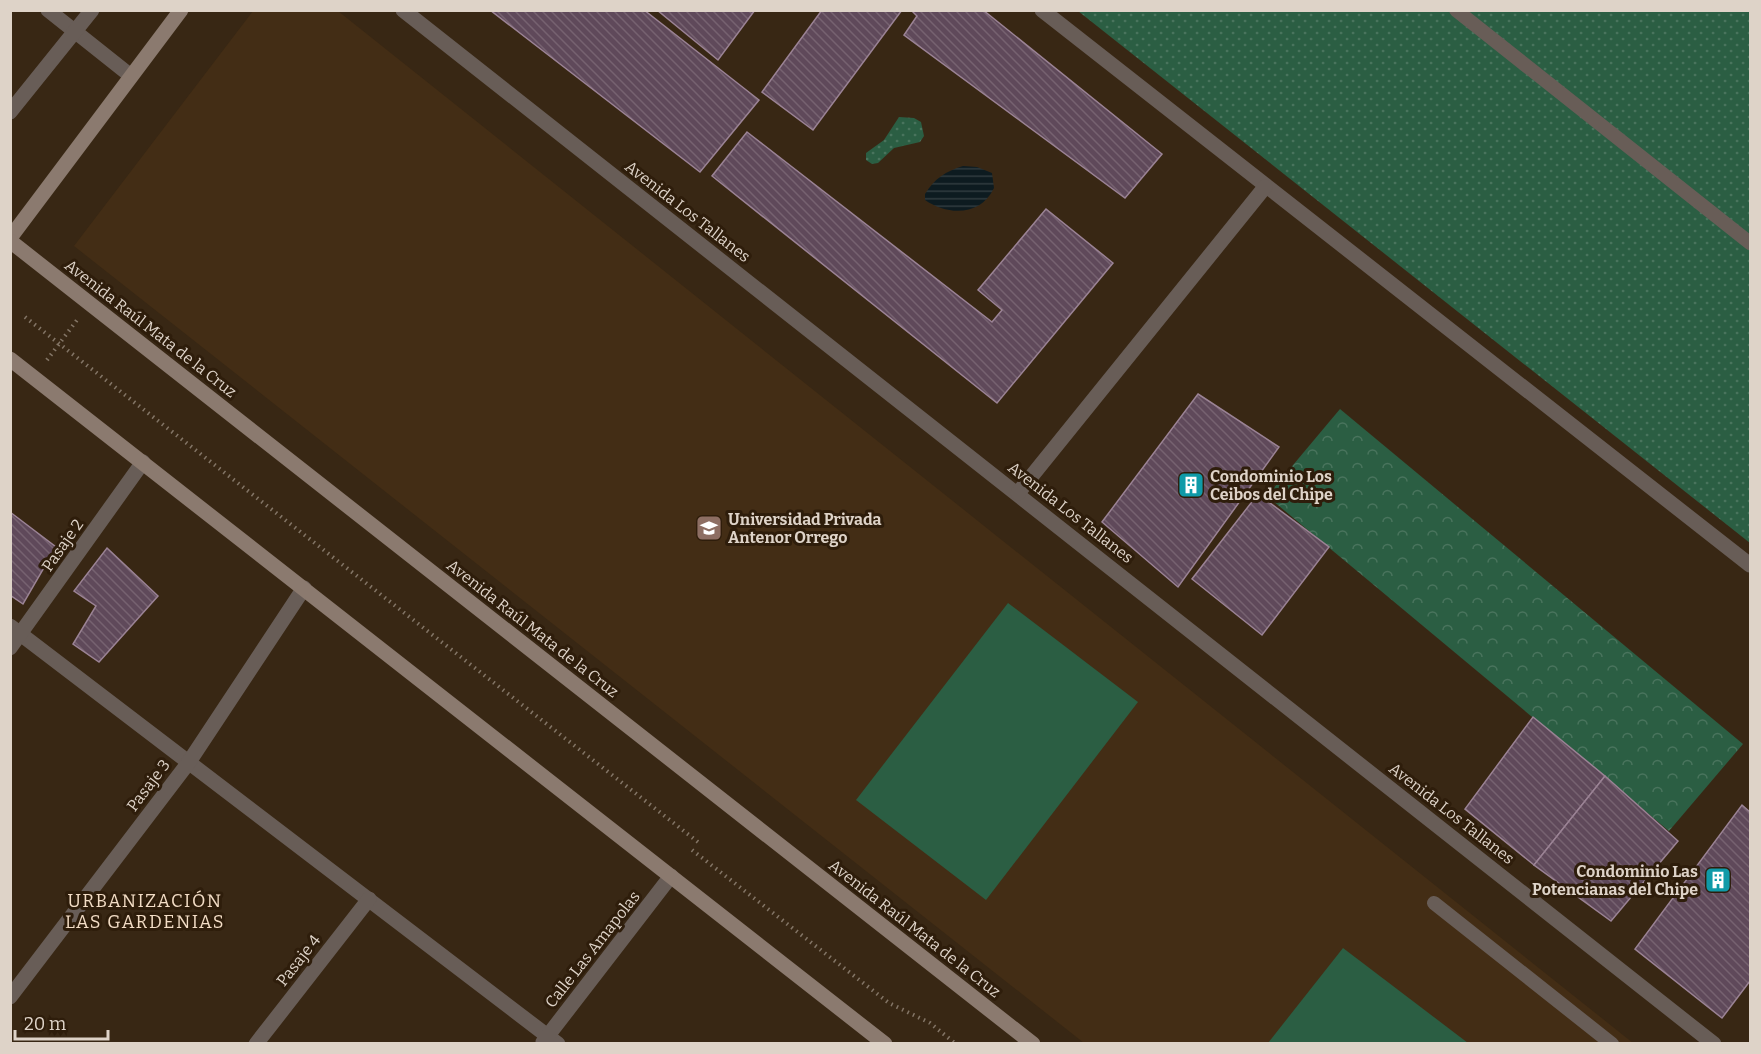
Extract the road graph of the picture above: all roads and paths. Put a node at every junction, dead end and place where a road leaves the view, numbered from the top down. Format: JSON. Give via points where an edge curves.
{"nodes":[{"id":1,"x":48,"y":10,"type":"edge"},
{"id":2,"x":93,"y":10,"type":"edge"},
{"id":3,"x":181,"y":10,"type":"edge"},
{"id":4,"x":403,"y":10,"type":"edge"},
{"id":5,"x":1042,"y":10,"type":"edge"},
{"id":6,"x":1456,"y":10,"type":"edge"},
{"id":7,"x":75,"y":32,"type":"junction"},
{"id":8,"x":131,"y":76,"type":"junction"},
{"id":9,"x":10,"y":112,"type":"edge"},
{"id":10,"x":1265,"y":187,"type":"junction"},
{"id":11,"x":10,"y":240,"type":"edge"},
{"id":12,"x":1750,"y":243,"type":"edge"},
{"id":13,"x":89,"y":303,"type":"junction"},
{"id":14,"x":25,"y":317,"type":"dead end"},
{"id":15,"x":59,"y":344,"type":"junction"},
{"id":16,"x":10,"y":359,"type":"edge"},
{"id":17,"x":34,"y":377,"type":"junction"},
{"id":18,"x":143,"y":462,"type":"junction"},
{"id":19,"x":1018,"y":493,"type":"junction"},
{"id":20,"x":1750,"y":565,"type":"edge"},
{"id":21,"x":304,"y":588,"type":"junction"},
{"id":22,"x":16,"y":630,"type":"edge"},
{"id":23,"x":10,"y":648,"type":"edge"},
{"id":24,"x":189,"y":762,"type":"junction"},
{"id":25,"x":698,"y":842,"type":"dead end"},
{"id":26,"x":692,"y":850,"type":"dead end"},
{"id":27,"x":672,"y":876,"type":"junction"},
{"id":28,"x":369,"y":899,"type":"junction"},
{"id":29,"x":1434,"y":903,"type":"dead end"},
{"id":30,"x":10,"y":997,"type":"edge"},
{"id":31,"x":549,"y":1041,"type":"edge"},
{"id":32,"x":256,"y":1044,"type":"edge"},
{"id":33,"x":885,"y":1044,"type":"edge"},
{"id":34,"x":956,"y":1044,"type":"edge"},
{"id":35,"x":1033,"y":1044,"type":"edge"},
{"id":36,"x":1612,"y":1044,"type":"edge"},
{"id":37,"x":1714,"y":1044,"type":"edge"}],
"edges":[{"from":1,"to":7,"type":"street"},
{"from":2,"to":7,"type":"street"},
{"from":3,"to":8,"type":"main road"},
{"from":4,"to":19,"type":"street","name":"Avenida Los Tallanes"},
{"from":5,"to":10,"type":"street"},
{"from":6,"to":12,"type":"lane"},
{"from":7,"to":8,"type":"street"},
{"from":7,"to":9,"type":"street"},
{"from":8,"to":11,"type":"main road"},
{"from":10,"to":19,"type":"street"},
{"from":10,"to":20,"type":"street"},
{"from":11,"to":13,"type":"main road","name":"Avenida Raúl Mata de la Cruz"},
{"from":13,"to":15,"type":"path"},
{"from":13,"to":35,"type":"main road","name":"Avenida Raúl Mata de la Cruz"},
{"from":14,"to":15,"type":"path"},
{"from":15,"to":17,"type":"path"},
{"from":15,"to":25,"type":"path"},
{"from":16,"to":17,"type":"main road"},
{"from":17,"to":18,"type":"main road"},
{"from":18,"to":21,"type":"main road"},
{"from":18,"to":22,"type":"street","name":"Pasaje 2"},
{"from":19,"to":37,"type":"street","name":"Avenida Los Tallanes"},
{"from":21,"to":24,"type":"street","name":"Pasaje 3"},
{"from":21,"to":27,"type":"main road"},
{"from":22,"to":23,"type":"street","name":"Pasaje 2"},
{"from":22,"to":24,"type":"street"},
{"from":24,"to":28,"type":"street"},
{"from":24,"to":30,"type":"street","name":"Pasaje 3"},
{"from":26,"to":34,"type":"path","via":[[889,1003],[930,1023]]},
{"from":27,"to":31,"type":"street","name":"Calle Las Amapolas"},
{"from":27,"to":33,"type":"main road"},
{"from":28,"to":31,"type":"street"},
{"from":28,"to":32,"type":"street","name":"Pasaje 4"},
{"from":29,"to":36,"type":"lane"}]}
